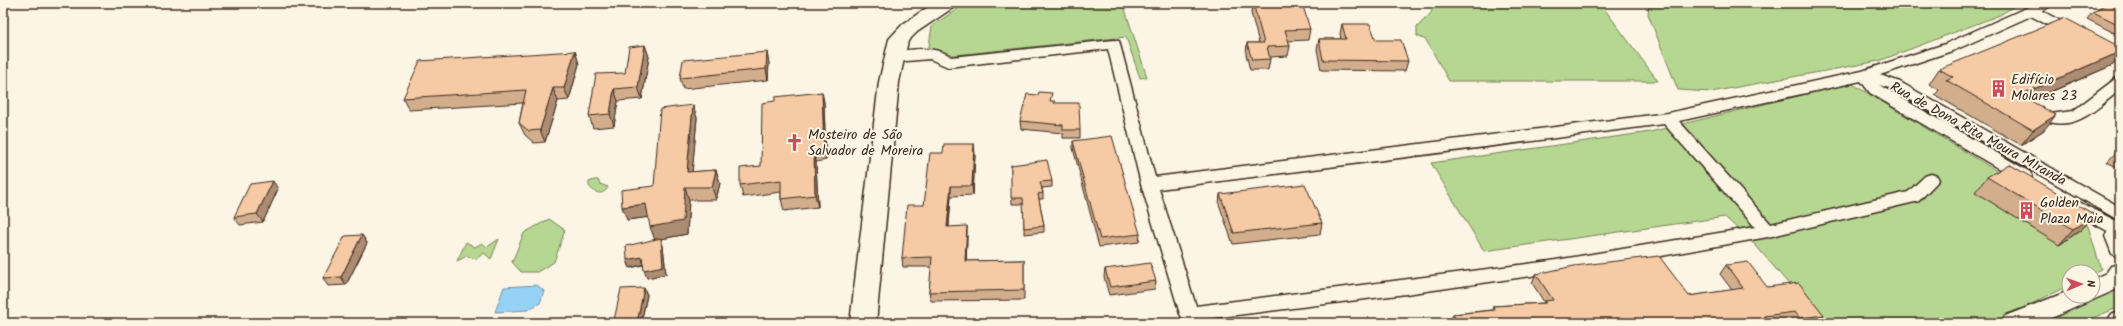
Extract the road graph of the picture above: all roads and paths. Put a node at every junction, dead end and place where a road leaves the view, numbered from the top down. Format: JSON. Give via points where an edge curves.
{"nodes":[{"id":1,"x":947,"y":3,"type":"edge"},
{"id":2,"x":2048,"y":3,"type":"edge"},
{"id":3,"x":2032,"y":11,"type":"junction"},
{"id":4,"x":2086,"y":40,"type":"edge"},
{"id":5,"x":895,"y":57,"type":"junction"},
{"id":6,"x":1865,"y":75,"type":"junction"},
{"id":7,"x":2120,"y":82,"type":"edge"},
{"id":8,"x":1668,"y":118,"type":"junction"},
{"id":9,"x":2055,"y":118,"type":"edge"},
{"id":10,"x":1931,"y":180,"type":"dead end"},
{"id":11,"x":1149,"y":184,"type":"junction"},
{"id":12,"x":2120,"y":230,"type":"edge"},
{"id":13,"x":1768,"y":231,"type":"junction"},
{"id":14,"x":2120,"y":273,"type":"edge"},
{"id":15,"x":2101,"y":286,"type":"edge"},
{"id":16,"x":2061,"y":304,"type":"edge"},
{"id":17,"x":863,"y":323,"type":"edge"},
{"id":18,"x":2014,"y":323,"type":"edge"}],
"edges":[{"from":1,"to":5,"type":"main road","via":[[910,28],[899,39]]},
{"from":2,"to":3,"type":"street"},
{"from":3,"to":4,"type":"street"},
{"from":3,"to":6,"type":"street","via":[[1950,47]]},
{"from":5,"to":11,"type":"street","via":[[935,55],[948,62],[1114,44]]},
{"from":5,"to":17,"type":"main road","via":[[889,82]]},
{"from":6,"to":8,"type":"street"},
{"from":6,"to":12,"type":"street","name":"Rua de Dona Rita Moura MIranda","via":[[1875,90]]},
{"from":7,"to":9,"type":"street","via":[[2077,116]]},
{"from":8,"to":11,"type":"street"},
{"from":8,"to":13,"type":"street"},
{"from":10,"to":13,"type":"street","via":[[1913,197]]},
{"from":11,"to":13,"type":"street","via":[[1189,314],[1434,285]]},
{"from":14,"to":15,"type":"main road","via":[[2115,280]]},
{"from":16,"to":18,"type":"main road"}]}
